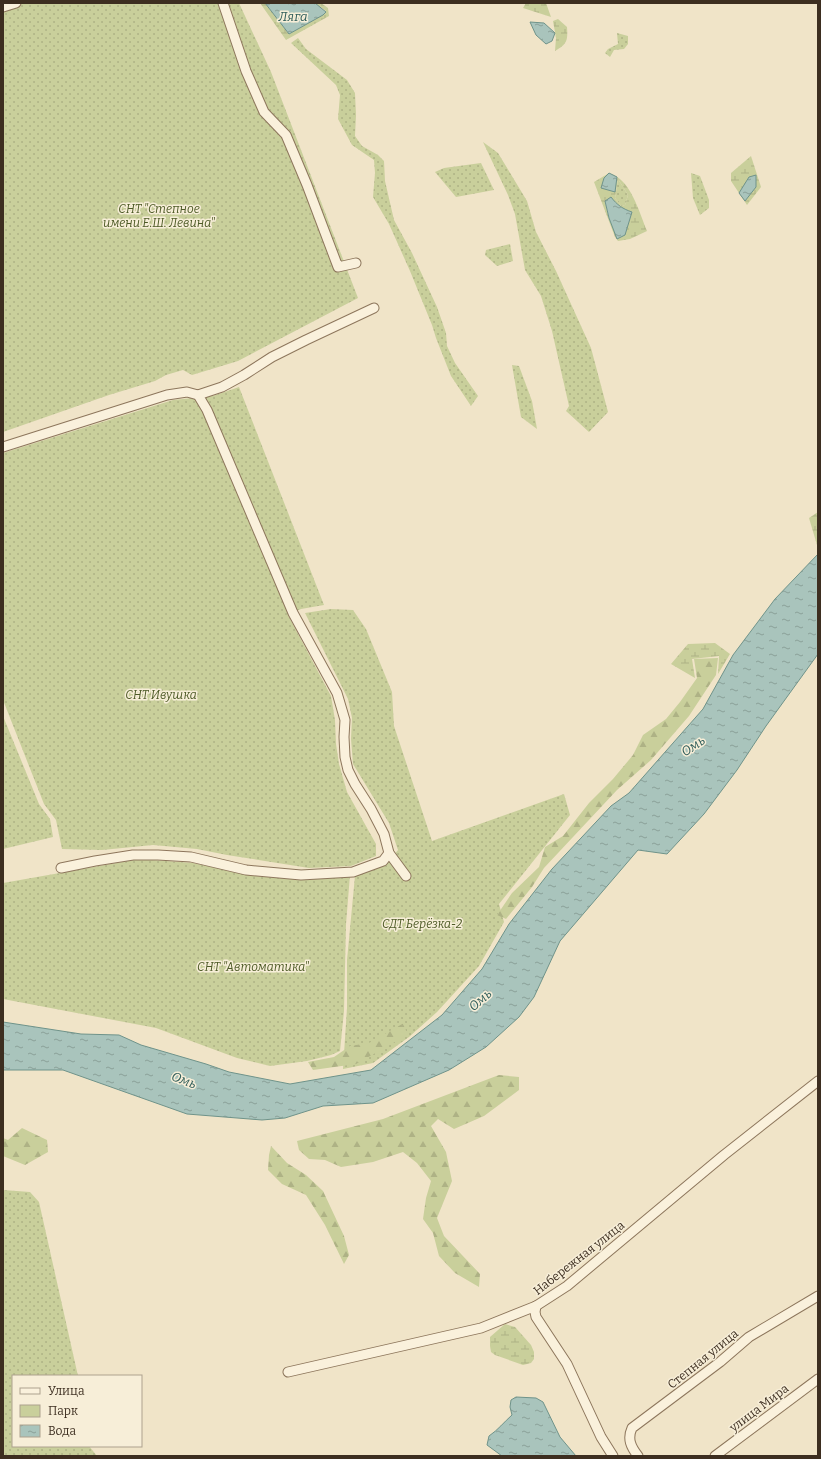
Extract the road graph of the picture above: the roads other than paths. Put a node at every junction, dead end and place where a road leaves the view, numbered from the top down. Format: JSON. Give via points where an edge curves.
{"nodes":[{"id":1,"x":16,"y":3,"type":"edge"},
{"id":2,"x":223,"y":3,"type":"edge"},
{"id":3,"x":3,"y":8,"type":"edge"},
{"id":4,"x":356,"y":263,"type":"dead end"},
{"id":5,"x":374,"y":308,"type":"dead end"},
{"id":6,"x":198,"y":395,"type":"junction"},
{"id":7,"x":3,"y":447,"type":"edge"},
{"id":8,"x":389,"y":853,"type":"junction"},
{"id":9,"x":61,"y":868,"type":"dead end"},
{"id":10,"x":406,"y":876,"type":"dead end"},
{"id":11,"x":818,"y":1081,"type":"edge"},
{"id":12,"x":818,"y":1296,"type":"edge"},
{"id":13,"x":536,"y":1306,"type":"junction"},
{"id":14,"x":288,"y":1372,"type":"dead end"},
{"id":15,"x":818,"y":1378,"type":"edge"},
{"id":16,"x":613,"y":1456,"type":"edge"},
{"id":17,"x":638,"y":1456,"type":"edge"},
{"id":18,"x":715,"y":1456,"type":"edge"}],
"edges":[{"from":1,"to":3,"type":"street"},
{"from":2,"to":4,"type":"street","via":[[246,71],[264,112],[286,134],[338,267]]},
{"from":5,"to":6,"type":"street","via":[[272,357],[222,387]]},
{"from":6,"to":7,"type":"street","via":[[187,392],[160,397]]},
{"from":6,"to":8,"type":"street","via":[[207,410],[293,613],[337,693],[344,720],[348,770],[384,834]]},
{"from":8,"to":9,"type":"street","via":[[382,861],[352,872],[300,875],[246,870],[190,857],[158,855],[133,855]]},
{"from":8,"to":10,"type":"street"},
{"from":11,"to":13,"type":"street","name":"Набережная улица","via":[[724,1155],[567,1286]]},
{"from":12,"to":17,"type":"street","name":"Степная улица","via":[[748,1337],[720,1362],[632,1428],[629,1441]]},
{"from":13,"to":14,"type":"street","name":"Набережная улица","via":[[481,1328]]},
{"from":13,"to":16,"type":"street","via":[[536,1317],[567,1364],[601,1437]]},
{"from":15,"to":18,"type":"street","name":"улица Мира"}]}
